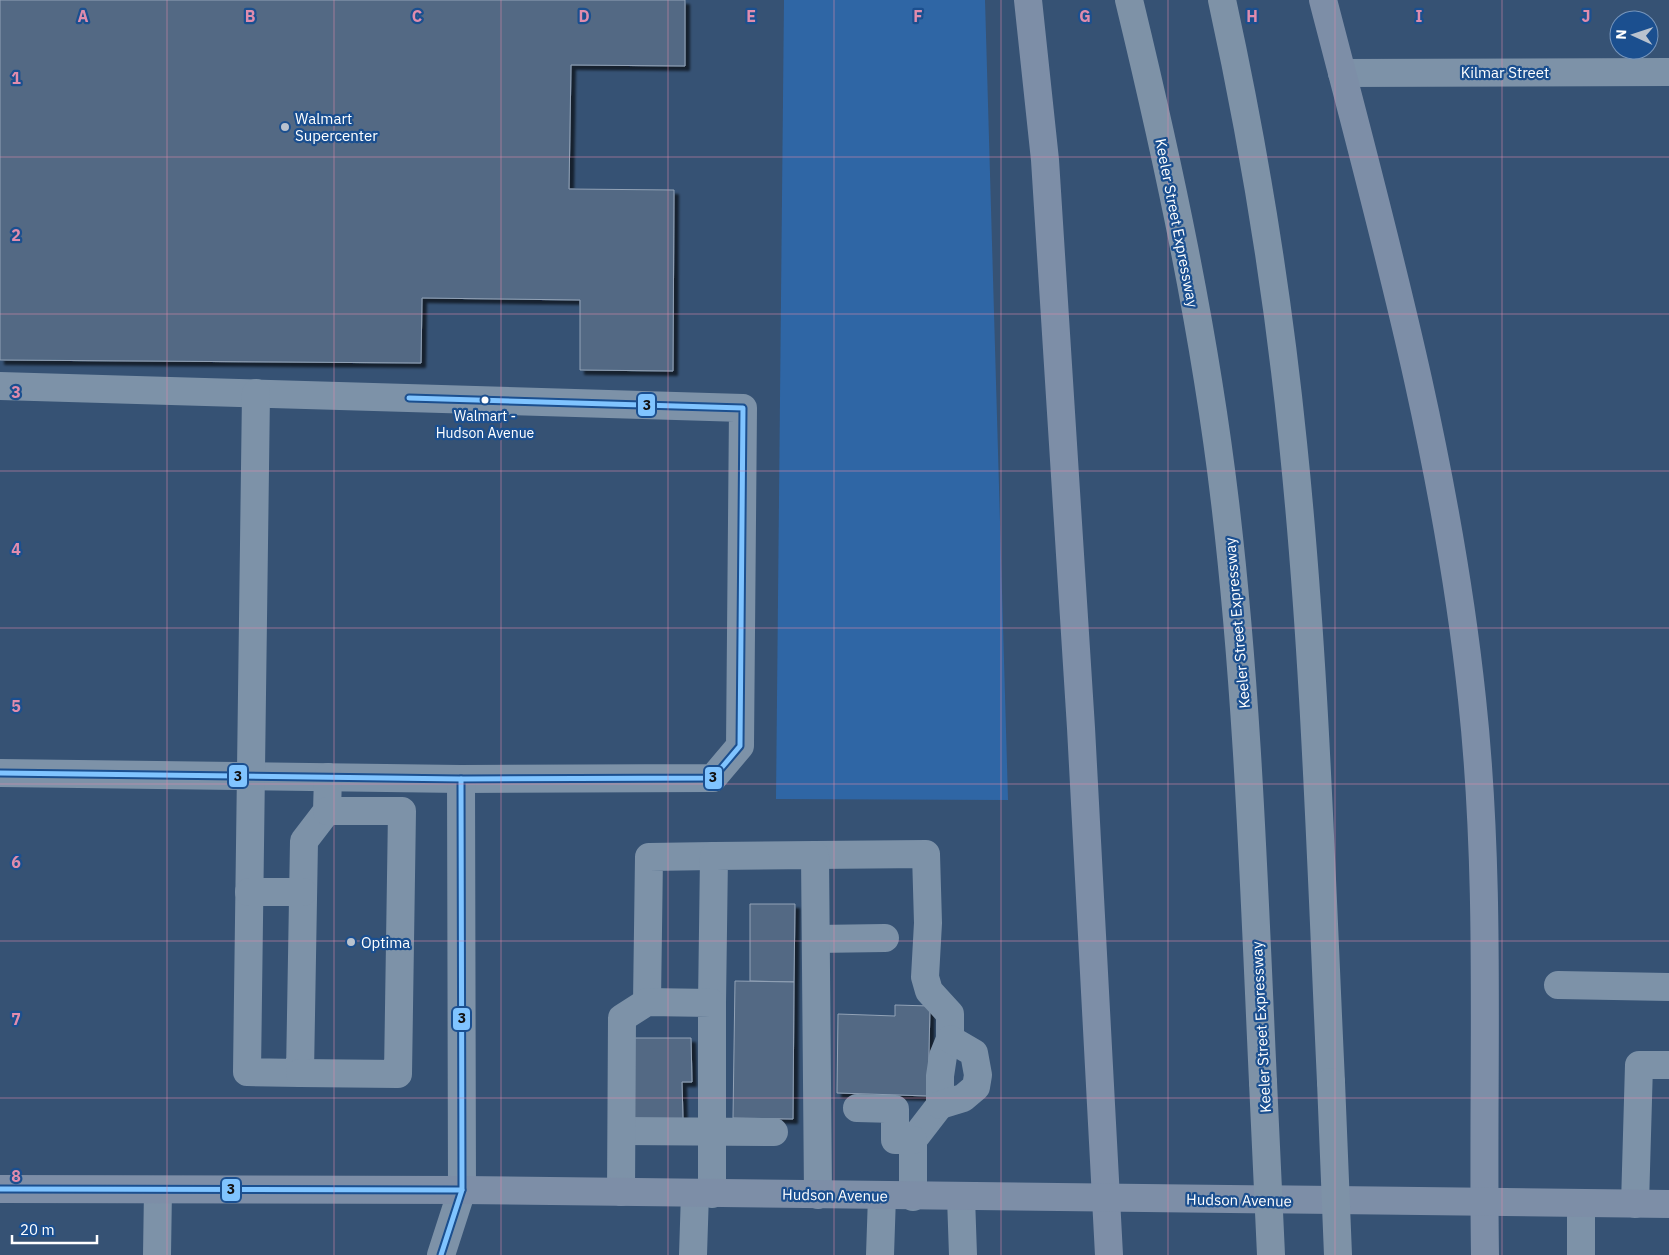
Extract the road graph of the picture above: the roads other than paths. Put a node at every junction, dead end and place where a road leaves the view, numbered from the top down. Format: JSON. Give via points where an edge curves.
{"nodes":[{"id":1,"x":1028,"y":0,"type":"edge"},
{"id":2,"x":1129,"y":0,"type":"edge"},
{"id":3,"x":1222,"y":0,"type":"edge"},
{"id":4,"x":1323,"y":0,"type":"edge"},
{"id":5,"x":1669,"y":72,"type":"edge"},
{"id":6,"x":1342,"y":73,"type":"junction"},
{"id":7,"x":0,"y":386,"type":"edge"},
{"id":8,"x":256,"y":393,"type":"junction"},
{"id":9,"x":0,"y":773,"type":"edge"},
{"id":10,"x":251,"y":776,"type":"junction"},
{"id":11,"x":328,"y":777,"type":"junction"},
{"id":12,"x":461,"y":779,"type":"junction"},
{"id":13,"x":327,"y":811,"type":"junction"},
{"id":14,"x":816,"y":855,"type":"junction"},
{"id":15,"x":714,"y":856,"type":"junction"},
{"id":16,"x":249,"y":892,"type":"junction"},
{"id":17,"x":303,"y":892,"type":"junction"},
{"id":18,"x":885,"y":938,"type":"dead end"},
{"id":19,"x":816,"y":939,"type":"junction"},
{"id":20,"x":1558,"y":985,"type":"dead end"},
{"id":21,"x":1669,"y":987,"type":"edge"},
{"id":22,"x":647,"y":1002,"type":"junction"},
{"id":23,"x":712,"y":1003,"type":"junction"},
{"id":24,"x":950,"y":1039,"type":"junction"},
{"id":25,"x":1669,"y":1065,"type":"edge"},
{"id":26,"x":300,"y":1073,"type":"junction"},
{"id":27,"x":940,"y":1105,"type":"junction"},
{"id":28,"x":857,"y":1108,"type":"dead end"},
{"id":29,"x":622,"y":1131,"type":"junction"},
{"id":30,"x":712,"y":1131,"type":"junction"},
{"id":31,"x":774,"y":1132,"type":"dead end"},
{"id":32,"x":913,"y":1140,"type":"junction"},
{"id":33,"x":0,"y":1189,"type":"edge"},
{"id":34,"x":158,"y":1190,"type":"junction"},
{"id":35,"x":462,"y":1190,"type":"junction"},
{"id":36,"x":622,"y":1192,"type":"junction"},
{"id":37,"x":703,"y":1194,"type":"junction"},
{"id":38,"x":818,"y":1195,"type":"junction"},
{"id":39,"x":882,"y":1196,"type":"junction"},
{"id":40,"x":913,"y":1197,"type":"junction"},
{"id":41,"x":961,"y":1197,"type":"junction"},
{"id":42,"x":1106,"y":1199,"type":"junction"},
{"id":43,"x":1485,"y":1203,"type":"junction"},
{"id":44,"x":1581,"y":1204,"type":"junction"},
{"id":45,"x":1635,"y":1204,"type":"junction"},
{"id":46,"x":1669,"y":1204,"type":"edge"},
{"id":47,"x":157,"y":1255,"type":"edge"},
{"id":48,"x":441,"y":1255,"type":"edge"},
{"id":49,"x":693,"y":1255,"type":"edge"},
{"id":50,"x":880,"y":1255,"type":"edge"},
{"id":51,"x":963,"y":1255,"type":"edge"},
{"id":52,"x":1109,"y":1255,"type":"edge"},
{"id":53,"x":1271,"y":1255,"type":"edge"},
{"id":54,"x":1338,"y":1255,"type":"edge"},
{"id":55,"x":1485,"y":1255,"type":"edge"},
{"id":56,"x":1581,"y":1255,"type":"edge"}],
"edges":[{"from":1,"to":42,"type":"main road","via":[[1046,169]]},
{"from":2,"to":53,"type":"highway","name":"Keeler Street Expressway","bridge":true,"via":[[1183,244],[1224,498],[1244,703]]},
{"from":3,"to":54,"type":"highway","bridge":true,"via":[[1258,183],[1293,442],[1310,648]]},
{"from":4,"to":6,"type":"main road"},
{"from":5,"to":6,"type":"street","name":"Kilmar Street"},
{"from":6,"to":43,"type":"main road","via":[[1422,394],[1444,505],[1466,650],[1477,755],[1482,857]]},
{"from":7,"to":8,"type":"street"},
{"from":8,"to":10,"type":"street"},
{"from":8,"to":12,"type":"street","via":[[743,408],[740,746],[713,778]]},
{"from":9,"to":10,"type":"street"},
{"from":10,"to":11,"type":"street"},
{"from":10,"to":16,"type":"street"},
{"from":11,"to":12,"type":"street"},
{"from":11,"to":13,"type":"street"},
{"from":12,"to":35,"type":"street"},
{"from":13,"to":17,"type":"street","via":[[304,841]]},
{"from":13,"to":26,"type":"street","via":[[402,811],[398,1074]]},
{"from":14,"to":15,"type":"street"},
{"from":14,"to":19,"type":"street"},
{"from":14,"to":24,"type":"street","via":[[926,854],[928,923],[925,977],[929,991],[950,1014]]},
{"from":15,"to":22,"type":"street","via":[[648,857]]},
{"from":15,"to":23,"type":"street"},
{"from":16,"to":17,"type":"street"},
{"from":16,"to":26,"type":"street","via":[[247,1072]]},
{"from":17,"to":26,"type":"street"},
{"from":18,"to":19,"type":"street"},
{"from":19,"to":38,"type":"street"},
{"from":20,"to":21,"type":"street"},
{"from":22,"to":23,"type":"street"},
{"from":22,"to":29,"type":"street","via":[[622,1018]]},
{"from":23,"to":30,"type":"street"},
{"from":24,"to":27,"type":"street","via":[[943,1056]]},
{"from":24,"to":27,"type":"street","via":[[974,1053],[978,1075],[976,1088],[963,1098]]},
{"from":25,"to":45,"type":"street","via":[[1639,1065]]},
{"from":27,"to":32,"type":"street"},
{"from":28,"to":32,"type":"street","via":[[895,1109],[895,1140]]},
{"from":29,"to":30,"type":"street"},
{"from":29,"to":36,"type":"street"},
{"from":30,"to":31,"type":"street"},
{"from":30,"to":37,"type":"street"},
{"from":32,"to":40,"type":"street"},
{"from":33,"to":34,"type":"main road","name":"Hudson Avenue"},
{"from":34,"to":35,"type":"main road","name":"Hudson Avenue"},
{"from":34,"to":47,"type":"street"},
{"from":35,"to":36,"type":"main road","name":"Hudson Avenue"},
{"from":35,"to":48,"type":"street"},
{"from":36,"to":37,"type":"main road","name":"Hudson Avenue"},
{"from":37,"to":38,"type":"main road","name":"Hudson Avenue"},
{"from":37,"to":49,"type":"street"},
{"from":38,"to":39,"type":"main road","name":"Hudson Avenue"},
{"from":39,"to":40,"type":"main road","name":"Hudson Avenue"},
{"from":39,"to":50,"type":"street"},
{"from":40,"to":41,"type":"main road","name":"Hudson Avenue"},
{"from":41,"to":42,"type":"main road","name":"Hudson Avenue"},
{"from":41,"to":51,"type":"street"},
{"from":42,"to":43,"type":"main road","name":"Hudson Avenue"},
{"from":42,"to":52,"type":"main road"},
{"from":43,"to":44,"type":"main road","name":"Hudson Avenue"},
{"from":43,"to":55,"type":"main road"},
{"from":44,"to":45,"type":"main road","name":"Hudson Avenue"},
{"from":44,"to":56,"type":"street"},
{"from":45,"to":46,"type":"main road","name":"Hudson Avenue"}]}
